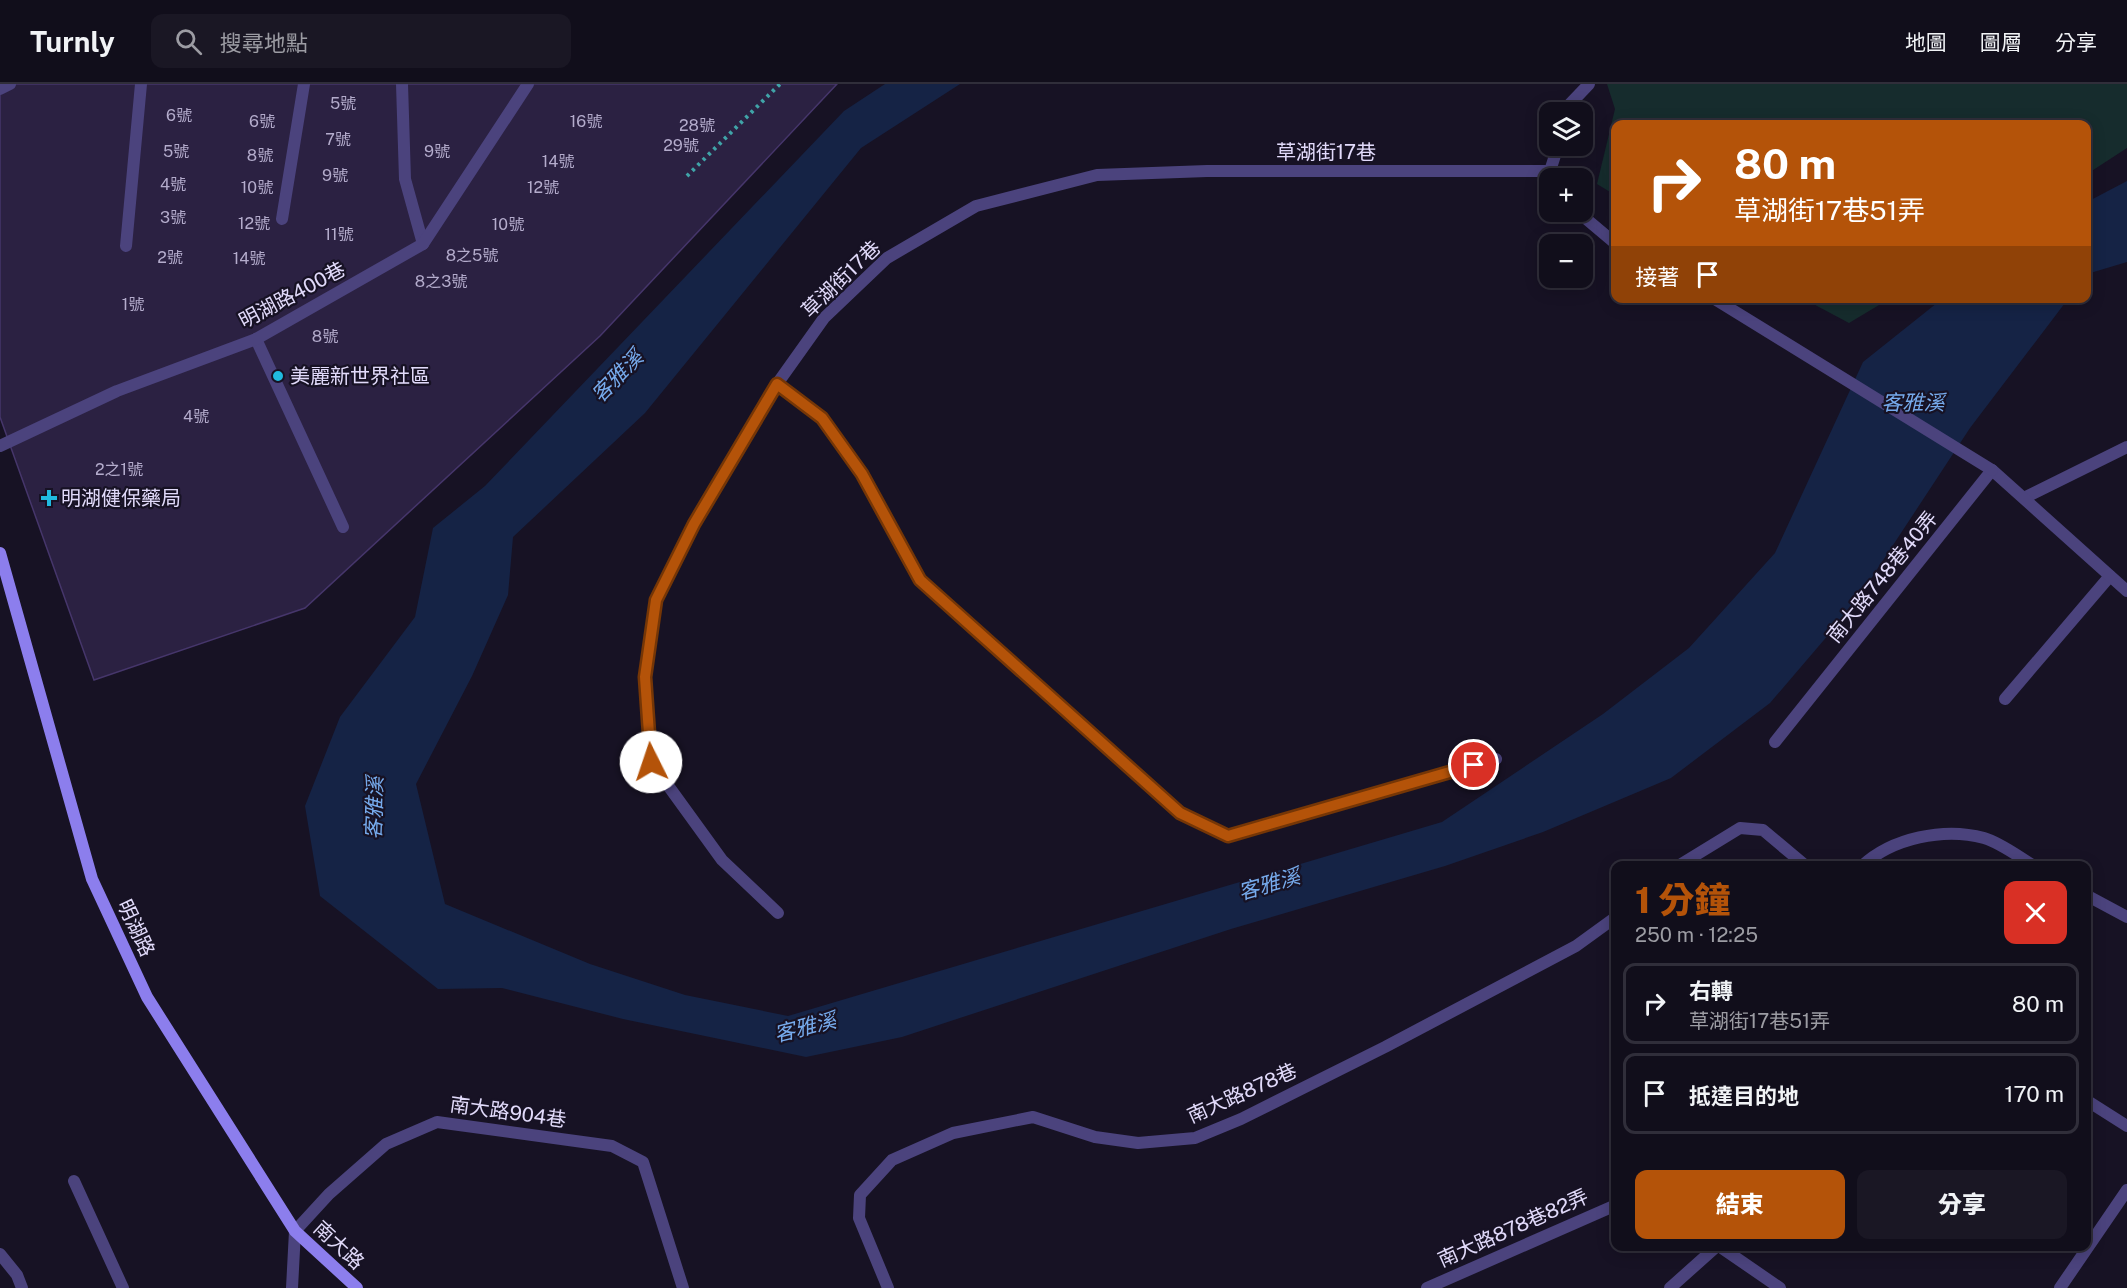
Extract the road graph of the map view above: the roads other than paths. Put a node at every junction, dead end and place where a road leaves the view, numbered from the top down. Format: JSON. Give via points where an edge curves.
{"nodes":[{"id":1,"x":10,"y":84,"type":"edge"},
{"id":2,"x":141,"y":84,"type":"edge"},
{"id":3,"x":304,"y":84,"type":"edge"},
{"id":4,"x":402,"y":84,"type":"edge"},
{"id":5,"x":528,"y":84,"type":"edge"},
{"id":6,"x":1589,"y":84,"type":"edge"},
{"id":7,"x":0,"y":89,"type":"edge"},
{"id":8,"x":1572,"y":102,"type":"edge"},
{"id":9,"x":1539,"y":175,"type":"edge"},
{"id":10,"x":282,"y":219,"type":"dead end"},
{"id":11,"x":1590,"y":222,"type":"edge"},
{"id":12,"x":1611,"y":240,"type":"edge"},
{"id":13,"x":423,"y":244,"type":"junction"},
{"id":14,"x":126,"y":246,"type":"dead end"},
{"id":15,"x":1721,"y":303,"type":"edge"},
{"id":16,"x":255,"y":339,"type":"junction"},
{"id":17,"x":777,"y":384,"type":"junction"},
{"id":18,"x":0,"y":446,"type":"edge"},
{"id":19,"x":2127,"y":447,"type":"edge"},
{"id":20,"x":1992,"y":470,"type":"junction"},
{"id":21,"x":2024,"y":498,"type":"junction"},
{"id":22,"x":343,"y":527,"type":"dead end"},
{"id":23,"x":0,"y":556,"type":"edge"},
{"id":24,"x":2110,"y":576,"type":"junction"},
{"id":25,"x":2127,"y":591,"type":"edge"},
{"id":26,"x":2005,"y":699,"type":"dead end"},
{"id":27,"x":1775,"y":742,"type":"dead end"},
{"id":28,"x":1497,"y":759,"type":"dead end"},
{"id":29,"x":1686,"y":861,"type":"edge"},
{"id":30,"x":1800,"y":861,"type":"edge"},
{"id":31,"x":1867,"y":861,"type":"edge"},
{"id":32,"x":2025,"y":861,"type":"edge"},
{"id":33,"x":2091,"y":898,"type":"edge"},
{"id":34,"x":778,"y":913,"type":"dead end"},
{"id":35,"x":2127,"y":917,"type":"edge"},
{"id":36,"x":1611,"y":921,"type":"edge"},
{"id":37,"x":2091,"y":1103,"type":"edge"},
{"id":38,"x":2127,"y":1126,"type":"edge"},
{"id":39,"x":74,"y":1181,"type":"dead end"},
{"id":40,"x":2127,"y":1190,"type":"edge"},
{"id":41,"x":1611,"y":1206,"type":"edge"},
{"id":42,"x":295,"y":1231,"type":"junction"},
{"id":43,"x":2091,"y":1243,"type":"edge"},
{"id":44,"x":1712,"y":1251,"type":"edge"},
{"id":45,"x":1725,"y":1251,"type":"edge"},
{"id":46,"x":2085,"y":1251,"type":"edge"},
{"id":47,"x":0,"y":1254,"type":"edge"},
{"id":48,"x":22,"y":1288,"type":"edge"},
{"id":49,"x":123,"y":1288,"type":"edge"},
{"id":50,"x":292,"y":1288,"type":"edge"},
{"id":51,"x":357,"y":1288,"type":"edge"},
{"id":52,"x":683,"y":1288,"type":"edge"},
{"id":53,"x":888,"y":1288,"type":"edge"},
{"id":54,"x":1427,"y":1288,"type":"edge"},
{"id":55,"x":1670,"y":1288,"type":"edge"},
{"id":56,"x":1780,"y":1288,"type":"edge"},
{"id":57,"x":2060,"y":1288,"type":"edge"}],
"edges":[{"from":1,"to":7,"type":"street"},
{"from":2,"to":14,"type":"street"},
{"from":3,"to":10,"type":"street"},
{"from":4,"to":13,"type":"street","via":[[405,179]]},
{"from":5,"to":13,"type":"street","name":"明湖路400巷"},
{"from":6,"to":8,"type":"street"},
{"from":9,"to":17,"type":"street","name":"草湖街17巷","via":[[1207,171],[1097,175],[976,206],[887,258],[824,318]]},
{"from":11,"to":12,"type":"street"},
{"from":13,"to":16,"type":"street","name":"明湖路400巷"},
{"from":15,"to":20,"type":"street"},
{"from":16,"to":18,"type":"street","name":"明湖路400巷","via":[[117,391]]},
{"from":16,"to":22,"type":"street"},
{"from":17,"to":28,"type":"street","via":[[822,418],[862,474],[920,580],[1180,813],[1228,836]]},
{"from":17,"to":34,"type":"street","name":"草湖街17巷","via":[[694,524],[656,600],[645,677],[651,762],[722,860]]},
{"from":19,"to":21,"type":"street"},
{"from":20,"to":21,"type":"street"},
{"from":20,"to":27,"type":"street","name":"南大路748巷40弄"},
{"from":21,"to":24,"type":"street"},
{"from":23,"to":42,"type":"main road","name":"明湖路","via":[[92,879],[147,997]]},
{"from":24,"to":25,"type":"street"},
{"from":24,"to":26,"type":"street"},
{"from":29,"to":30,"type":"street","via":[[1740,828],[1763,830]]},
{"from":31,"to":32,"type":"street","via":[[1877,852],[1928,834],[1985,838]]},
{"from":33,"to":35,"type":"street"},
{"from":36,"to":53,"type":"street","name":"南大路878巷","via":[[1556,957],[1374,1052],[1195,1138],[1138,1143],[1095,1137],[1033,1117],[953,1133],[892,1160],[860,1195],[859,1218]]},
{"from":37,"to":38,"type":"street"},
{"from":39,"to":49,"type":"street"},
{"from":40,"to":43,"type":"street"},
{"from":41,"to":54,"type":"street","name":"南大路878巷82弄"},
{"from":42,"to":50,"type":"street"},
{"from":42,"to":51,"type":"main road","name":"南大路"},
{"from":42,"to":52,"type":"street","name":"南大路904巷","via":[[329,1194],[386,1144],[436,1122],[612,1146],[643,1162]]},
{"from":44,"to":55,"type":"street"},
{"from":45,"to":56,"type":"street"},
{"from":46,"to":57,"type":"street"},
{"from":47,"to":48,"type":"street"}]}
